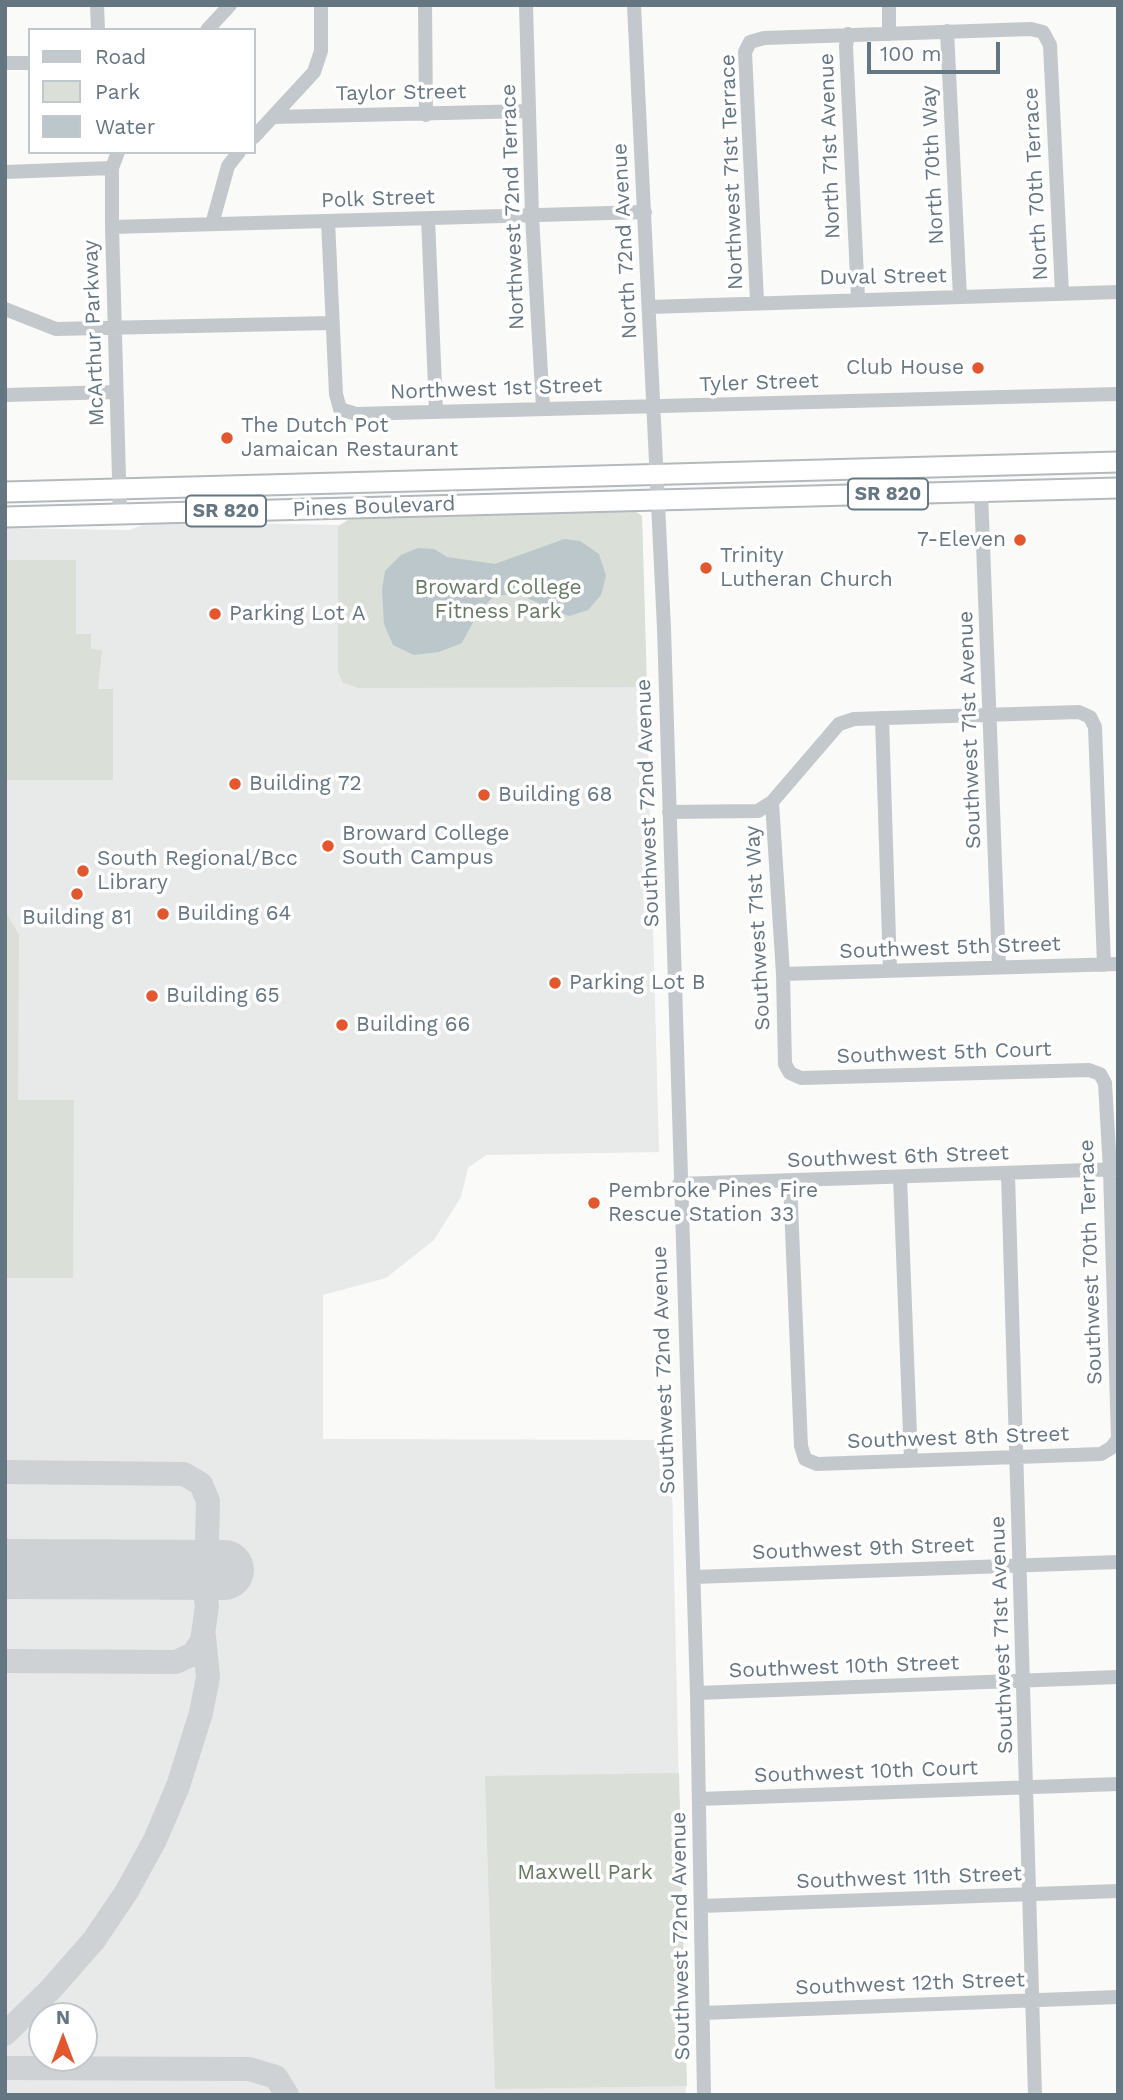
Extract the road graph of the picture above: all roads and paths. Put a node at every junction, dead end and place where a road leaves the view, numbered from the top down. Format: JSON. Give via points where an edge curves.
{"nodes":[{"id":1,"x":97,"y":5,"type":"edge"},
{"id":2,"x":230,"y":5,"type":"edge"},
{"id":3,"x":321,"y":5,"type":"edge"},
{"id":4,"x":425,"y":5,"type":"edge"},
{"id":5,"x":526,"y":5,"type":"edge"},
{"id":6,"x":634,"y":5,"type":"edge"},
{"id":7,"x":889,"y":5,"type":"edge"},
{"id":8,"x":98,"y":28,"type":"edge"},
{"id":9,"x":209,"y":28,"type":"edge"},
{"id":10,"x":947,"y":31,"type":"junction"},
{"id":11,"x":848,"y":34,"type":"junction"},
{"id":12,"x":889,"y":34,"type":"junction"},
{"id":13,"x":28,"y":62,"type":"edge"},
{"id":14,"x":5,"y":64,"type":"edge"},
{"id":15,"x":528,"y":111,"type":"junction"},
{"id":16,"x":426,"y":115,"type":"junction"},
{"id":17,"x":274,"y":117,"type":"junction"},
{"id":18,"x":256,"y":135,"type":"edge"},
{"id":19,"x":117,"y":154,"type":"edge"},
{"id":20,"x":237,"y":154,"type":"edge"},
{"id":21,"x":112,"y":168,"type":"junction"},
{"id":22,"x":5,"y":172,"type":"edge"},
{"id":23,"x":645,"y":212,"type":"junction"},
{"id":24,"x":533,"y":216,"type":"junction"},
{"id":25,"x":428,"y":218,"type":"junction"},
{"id":26,"x":328,"y":221,"type":"junction"},
{"id":27,"x":212,"y":225,"type":"junction"},
{"id":28,"x":112,"y":227,"type":"junction"},
{"id":29,"x":1118,"y":292,"type":"edge"},
{"id":30,"x":1062,"y":293,"type":"junction"},
{"id":31,"x":960,"y":297,"type":"junction"},
{"id":32,"x":858,"y":298,"type":"junction"},
{"id":33,"x":757,"y":301,"type":"junction"},
{"id":34,"x":649,"y":307,"type":"junction"},
{"id":35,"x":5,"y":309,"type":"edge"},
{"id":36,"x":331,"y":323,"type":"junction"},
{"id":37,"x":115,"y":330,"type":"junction"},
{"id":38,"x":116,"y":392,"type":"junction"},
{"id":39,"x":1118,"y":394,"type":"edge"},
{"id":40,"x":5,"y":395,"type":"edge"},
{"id":41,"x":654,"y":407,"type":"junction"},
{"id":42,"x":543,"y":408,"type":"junction"},
{"id":43,"x":436,"y":411,"type":"junction"},
{"id":44,"x":1118,"y":462,"type":"edge"},
{"id":45,"x":1001,"y":466,"type":"junction"},
{"id":46,"x":658,"y":476,"type":"junction"},
{"id":47,"x":1118,"y":476,"type":"edge"},
{"id":48,"x":349,"y":483,"type":"junction"},
{"id":49,"x":1118,"y":488,"type":"edge"},
{"id":50,"x":119,"y":489,"type":"junction"},
{"id":51,"x":1072,"y":489,"type":"junction"},
{"id":52,"x":5,"y":492,"type":"edge"},
{"id":53,"x":981,"y":492,"type":"junction"},
{"id":54,"x":915,"y":493,"type":"junction"},
{"id":55,"x":659,"y":499,"type":"junction"},
{"id":56,"x":331,"y":509,"type":"junction"},
{"id":57,"x":120,"y":514,"type":"junction"},
{"id":58,"x":5,"y":517,"type":"edge"},
{"id":59,"x":991,"y":714,"type":"junction"},
{"id":60,"x":882,"y":718,"type":"junction"},
{"id":61,"x":772,"y":802,"type":"junction"},
{"id":62,"x":669,"y":812,"type":"junction"},
{"id":63,"x":1111,"y":964,"type":"edge"},
{"id":64,"x":999,"y":967,"type":"junction"},
{"id":65,"x":890,"y":971,"type":"junction"},
{"id":66,"x":783,"y":974,"type":"junction"},
{"id":67,"x":790,"y":1073,"type":"joint"},
{"id":68,"x":1100,"y":1074,"type":"joint"},
{"id":69,"x":1114,"y":1170,"type":"edge"},
{"id":70,"x":1007,"y":1174,"type":"junction"},
{"id":71,"x":900,"y":1177,"type":"junction"},
{"id":72,"x":790,"y":1181,"type":"junction"},
{"id":73,"x":679,"y":1184,"type":"junction"},
{"id":74,"x":1111,"y":1448,"type":"joint"},
{"id":75,"x":1017,"y":1457,"type":"junction"},
{"id":76,"x":911,"y":1460,"type":"junction"},
{"id":77,"x":1118,"y":1562,"type":"edge"},
{"id":78,"x":1021,"y":1565,"type":"junction"},
{"id":79,"x":694,"y":1577,"type":"junction"},
{"id":80,"x":1118,"y":1677,"type":"edge"},
{"id":81,"x":1025,"y":1681,"type":"junction"},
{"id":82,"x":697,"y":1693,"type":"junction"},
{"id":83,"x":1118,"y":1784,"type":"edge"},
{"id":84,"x":1027,"y":1788,"type":"junction"},
{"id":85,"x":699,"y":1799,"type":"junction"},
{"id":86,"x":1118,"y":1891,"type":"edge"},
{"id":87,"x":1030,"y":1895,"type":"junction"},
{"id":88,"x":701,"y":1906,"type":"junction"},
{"id":89,"x":1118,"y":1997,"type":"edge"},
{"id":90,"x":1033,"y":2000,"type":"junction"},
{"id":91,"x":703,"y":2013,"type":"junction"},
{"id":92,"x":704,"y":2095,"type":"edge"},
{"id":93,"x":1035,"y":2095,"type":"edge"}],
"edges":[{"from":1,"to":8,"type":"street"},
{"from":2,"to":9,"type":"street"},
{"from":3,"to":17,"type":"street","via":[[321,51],[314,72]]},
{"from":4,"to":16,"type":"street"},
{"from":5,"to":15,"type":"street","name":"Northwest 72nd Terrace"},
{"from":6,"to":23,"type":"street","name":"North 72nd Avenue"},
{"from":7,"to":12,"type":"street"},
{"from":10,"to":12,"type":"street"},
{"from":10,"to":30,"type":"street","name":"North 70th Terrace","via":[[1031,29],[1043,32],[1050,45]]},
{"from":10,"to":31,"type":"street","name":"North 70th Way"},
{"from":11,"to":12,"type":"street"},
{"from":11,"to":32,"type":"street","name":"North 71st Avenue"},
{"from":11,"to":33,"type":"street","name":"Northwest 71st Terrace","via":[[764,38],[750,42],[745,52]]},
{"from":13,"to":14,"type":"street"},
{"from":15,"to":16,"type":"street","name":"Taylor Street"},
{"from":15,"to":24,"type":"street","name":"Northwest 72nd Terrace"},
{"from":16,"to":17,"type":"street","name":"Taylor Street"},
{"from":17,"to":18,"type":"street"},
{"from":19,"to":21,"type":"street","name":"McArthur Parkway"},
{"from":20,"to":27,"type":"street","via":[[228,166]]},
{"from":21,"to":22,"type":"street"},
{"from":21,"to":28,"type":"street","name":"McArthur Parkway"},
{"from":23,"to":24,"type":"street","name":"Polk Street"},
{"from":23,"to":34,"type":"street","name":"North 72nd Avenue"},
{"from":24,"to":25,"type":"street","name":"Polk Street"},
{"from":24,"to":42,"type":"street","name":"Northwest 72nd Terrace"},
{"from":25,"to":26,"type":"street","name":"Polk Street"},
{"from":25,"to":43,"type":"street"},
{"from":26,"to":27,"type":"street","name":"Polk Street"},
{"from":26,"to":36,"type":"street"},
{"from":27,"to":28,"type":"street","name":"Polk Street"},
{"from":28,"to":37,"type":"street","name":"McArthur Parkway"},
{"from":29,"to":30,"type":"street","name":"Duval Street"},
{"from":30,"to":31,"type":"street","name":"Duval Street"},
{"from":31,"to":32,"type":"street","name":"Duval Street"},
{"from":32,"to":33,"type":"street","name":"Duval Street"},
{"from":33,"to":34,"type":"street","name":"Duval Street"},
{"from":34,"to":41,"type":"street","name":"North 72nd Avenue"},
{"from":35,"to":37,"type":"street","via":[[56,329]]},
{"from":36,"to":37,"type":"street"},
{"from":36,"to":43,"type":"street","name":"Northwest 1st Street","via":[[340,409],[356,414]]},
{"from":37,"to":38,"type":"street","name":"McArthur Parkway"},
{"from":38,"to":40,"type":"street"},
{"from":38,"to":50,"type":"street","name":"McArthur Parkway"},
{"from":39,"to":41,"type":"street","name":"Tyler Street"},
{"from":41,"to":42,"type":"street","name":"Northwest 1st Street"},
{"from":41,"to":46,"type":"street","name":"North 72nd Avenue"},
{"from":42,"to":43,"type":"street","name":"Northwest 1st Street"},
{"from":44,"to":45,"type":"highway","number":"SR 820"},
{"from":45,"to":46,"type":"highway","number":"SR 820"},
{"from":45,"to":54,"type":"highway","via":[[997,473],[930,475],[918,482]]},
{"from":46,"to":48,"type":"highway","name":"Pines Boulevard","number":"SR 820"},
{"from":46,"to":55,"type":"street","name":"Southwest 72nd Avenue"},
{"from":47,"to":51,"type":"highway","via":[[1088,479]]},
{"from":48,"to":50,"type":"highway","name":"Pines Boulevard","number":"SR 820"},
{"from":48,"to":56,"type":"highway"},
{"from":49,"to":51,"type":"highway","number":"SR 820"},
{"from":50,"to":52,"type":"highway","name":"Pines Boulevard","number":"SR 820"},
{"from":50,"to":57,"type":"street","name":"McArthur Parkway"},
{"from":51,"to":53,"type":"highway","number":"SR 820"},
{"from":53,"to":54,"type":"highway","number":"SR 820"},
{"from":53,"to":59,"type":"street","name":"Southwest 71st Avenue"},
{"from":54,"to":55,"type":"highway","number":"SR 820"},
{"from":55,"to":56,"type":"highway","name":"Pines Boulevard","number":"SR 820"},
{"from":55,"to":62,"type":"street","name":"Southwest 72nd Avenue"},
{"from":56,"to":57,"type":"highway","name":"Pines Boulevard","number":"SR 820"},
{"from":57,"to":58,"type":"highway","name":"Pines Boulevard","number":"SR 820"},
{"from":59,"to":60,"type":"street","name":"Southwest 71st Way"},
{"from":59,"to":63,"type":"street","name":"Southwest 71st Way","via":[[1080,712],[1090,717],[1095,727]]},
{"from":59,"to":64,"type":"street","name":"Southwest 71st Avenue"},
{"from":60,"to":61,"type":"street","name":"Southwest 71st Way","via":[[839,724]]},
{"from":60,"to":65,"type":"street"},
{"from":61,"to":62,"type":"street","via":[[758,811]]},
{"from":61,"to":66,"type":"street","name":"Southwest 71st Way"},
{"from":62,"to":73,"type":"street","name":"Southwest 72nd Avenue"},
{"from":63,"to":64,"type":"street","name":"Southwest 5th Street"},
{"from":64,"to":65,"type":"street","name":"Southwest 5th Street"},
{"from":65,"to":66,"type":"street","name":"Southwest 5th Street"},
{"from":66,"to":67,"type":"street","name":"Southwest 71st Way","via":[[785,1063]]},
{"from":67,"to":68,"type":"street","name":"Southwest 5th Court","via":[[802,1078],[1089,1070]]},
{"from":68,"to":69,"type":"street","name":"Southwest 70th Terrace","via":[[1105,1083]]},
{"from":69,"to":70,"type":"street","name":"Southwest 6th Street"},
{"from":69,"to":74,"type":"street","name":"Southwest 70th Terrace","via":[[1118,1439]]},
{"from":70,"to":71,"type":"street","name":"Southwest 6th Street"},
{"from":70,"to":75,"type":"street","name":"Southwest 71st Avenue"},
{"from":71,"to":72,"type":"street","name":"Southwest 6th Street"},
{"from":71,"to":76,"type":"street"},
{"from":72,"to":73,"type":"street","name":"Southwest 6th Street"},
{"from":72,"to":76,"type":"street","name":"Southwest 8th Street","via":[[804,1459],[817,1464]]},
{"from":73,"to":79,"type":"street","name":"Southwest 72nd Avenue"},
{"from":74,"to":75,"type":"street","name":"Southwest 8th Street","via":[[1101,1454]]},
{"from":75,"to":76,"type":"street","name":"Southwest 8th Street"},
{"from":75,"to":78,"type":"street","name":"Southwest 71st Avenue"},
{"from":77,"to":78,"type":"street","name":"Southwest 9th Street"},
{"from":78,"to":79,"type":"street","name":"Southwest 9th Street"},
{"from":78,"to":81,"type":"street","name":"Southwest 71st Avenue"},
{"from":79,"to":82,"type":"street","name":"Southwest 72nd Avenue"},
{"from":80,"to":81,"type":"street","name":"Southwest 10th Street"},
{"from":81,"to":82,"type":"street","name":"Southwest 10th Street"},
{"from":81,"to":84,"type":"street","name":"Southwest 71st Avenue"},
{"from":82,"to":85,"type":"street","name":"Southwest 72nd Avenue"},
{"from":83,"to":84,"type":"street","name":"Southwest 10th Court"},
{"from":84,"to":85,"type":"street","name":"Southwest 10th Court"},
{"from":84,"to":87,"type":"street","name":"Southwest 71st Avenue"},
{"from":85,"to":88,"type":"street","name":"Southwest 72nd Avenue"},
{"from":86,"to":87,"type":"street","name":"Southwest 11th Street"},
{"from":87,"to":88,"type":"street","name":"Southwest 11th Street"},
{"from":87,"to":90,"type":"street","name":"Southwest 71st Avenue"},
{"from":88,"to":91,"type":"street","name":"Southwest 72nd Avenue"},
{"from":89,"to":90,"type":"street","name":"Southwest 12th Street"},
{"from":90,"to":91,"type":"street","name":"Southwest 12th Street"},
{"from":90,"to":93,"type":"street","name":"Southwest 71st Avenue"},
{"from":91,"to":92,"type":"street","name":"Southwest 72nd Avenue"}]}
